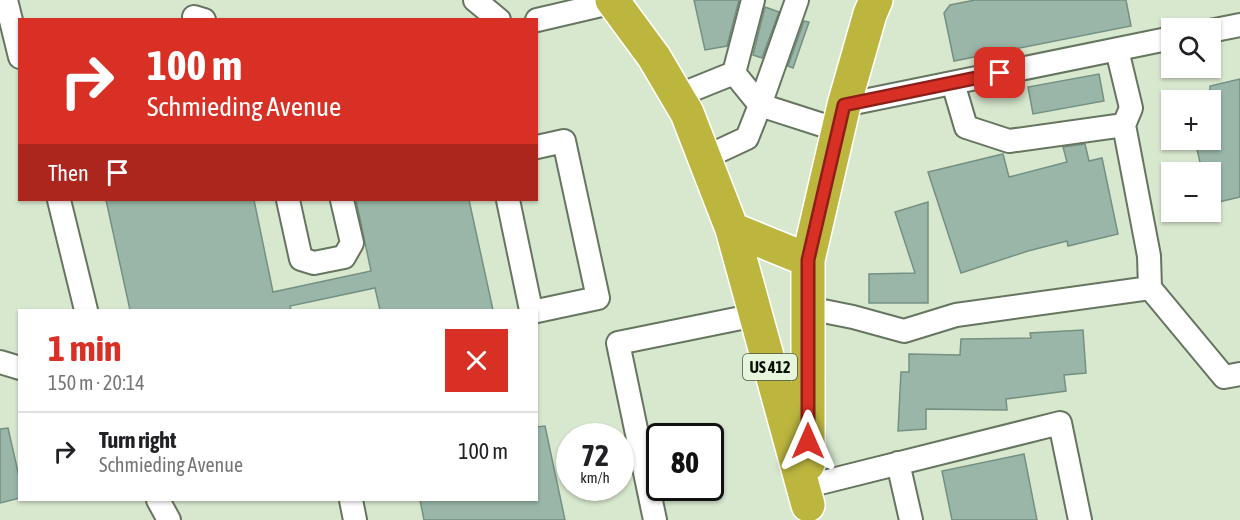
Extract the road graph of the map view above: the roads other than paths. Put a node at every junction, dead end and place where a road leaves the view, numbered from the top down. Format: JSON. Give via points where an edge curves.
{"nodes":[{"id":1,"x":6,"y":0,"type":"edge"},
{"id":2,"x":475,"y":0,"type":"edge"},
{"id":3,"x":753,"y":0,"type":"edge"},
{"id":4,"x":797,"y":0,"type":"edge"},
{"id":5,"x":613,"y":1,"type":"edge"},
{"id":6,"x":871,"y":1,"type":"edge"},
{"id":7,"x":497,"y":18,"type":"edge"},
{"id":8,"x":538,"y":20,"type":"edge"},
{"id":9,"x":1240,"y":25,"type":"edge"},
{"id":10,"x":1221,"y":29,"type":"edge"},
{"id":11,"x":1161,"y":41,"type":"edge"},
{"id":12,"x":1117,"y":50,"type":"junction"},
{"id":13,"x":12,"y":54,"type":"edge"},
{"id":14,"x":734,"y":73,"type":"junction"},
{"id":15,"x":953,"y":83,"type":"junction"},
{"id":16,"x":677,"y":96,"type":"junction"},
{"id":17,"x":760,"y":105,"type":"junction"},
{"id":18,"x":841,"y":118,"type":"junction"},
{"id":19,"x":1124,"y":125,"type":"junction"},
{"id":20,"x":538,"y":147,"type":"edge"},
{"id":21,"x":704,"y":158,"type":"junction"},
{"id":22,"x":59,"y":201,"type":"edge"},
{"id":23,"x":288,"y":201,"type":"edge"},
{"id":24,"x":342,"y":201,"type":"edge"},
{"id":25,"x":508,"y":201,"type":"edge"},
{"id":26,"x":732,"y":229,"type":"junction"},
{"id":27,"x":808,"y":260,"type":"junction"},
{"id":28,"x":1150,"y":288,"type":"junction"},
{"id":29,"x":808,"y":308,"type":"junction"},
{"id":30,"x":86,"y":309,"type":"edge"},
{"id":31,"x":531,"y":309,"type":"edge"},
{"id":32,"x":538,"y":311,"type":"edge"},
{"id":33,"x":756,"y":315,"type":"junction"},
{"id":34,"x":0,"y":362,"type":"edge"},
{"id":35,"x":18,"y":367,"type":"edge"},
{"id":36,"x":1240,"y":374,"type":"edge"},
{"id":37,"x":898,"y":463,"type":"junction"},
{"id":38,"x":159,"y":501,"type":"edge"},
{"id":39,"x":351,"y":501,"type":"edge"},
{"id":40,"x":808,"y":504,"type":"edge"},
{"id":41,"x":169,"y":520,"type":"edge"},
{"id":42,"x":355,"y":520,"type":"edge"},
{"id":43,"x":655,"y":520,"type":"edge"},
{"id":44,"x":911,"y":520,"type":"edge"},
{"id":45,"x":1080,"y":520,"type":"edge"}],
"edges":[{"from":1,"to":13,"type":"street"},
{"from":2,"to":7,"type":"street"},
{"from":3,"to":14,"type":"street"},
{"from":4,"to":17,"type":"street"},
{"from":5,"to":8,"type":"street"},
{"from":5,"to":16,"type":"highway","number":"US 412"},
{"from":6,"to":18,"type":"highway"},
{"from":9,"to":10,"type":"street"},
{"from":11,"to":12,"type":"street"},
{"from":12,"to":15,"type":"street"},
{"from":12,"to":19,"type":"street","via":[[1131,108]]},
{"from":14,"to":16,"type":"street"},
{"from":14,"to":17,"type":"street"},
{"from":15,"to":18,"type":"street"},
{"from":15,"to":19,"type":"street","via":[[966,127],[1009,141]]},
{"from":16,"to":21,"type":"highway","number":"US 412"},
{"from":17,"to":18,"type":"street"},
{"from":17,"to":21,"type":"street","via":[[747,138]]},
{"from":18,"to":27,"type":"highway"},
{"from":19,"to":28,"type":"street","via":[[1149,256]]},
{"from":20,"to":32,"type":"street","via":[[564,141],[598,298]]},
{"from":21,"to":26,"type":"highway","number":"US 412"},
{"from":22,"to":30,"type":"street"},
{"from":23,"to":24,"type":"street","via":[[301,259],[314,263],[344,257],[352,243]]},
{"from":25,"to":31,"type":"street"},
{"from":26,"to":27,"type":"highway"},
{"from":26,"to":33,"type":"highway","number":"US 412"},
{"from":27,"to":29,"type":"highway"},
{"from":28,"to":29,"type":"street","via":[[956,315],[904,331]]},
{"from":28,"to":36,"type":"street","via":[[1224,377]]},
{"from":29,"to":40,"type":"highway"},
{"from":33,"to":40,"type":"highway","number":"US 412"},
{"from":33,"to":43,"type":"street","via":[[618,343]]},
{"from":34,"to":35,"type":"street"},
{"from":37,"to":40,"type":"street"},
{"from":37,"to":44,"type":"street"},
{"from":37,"to":45,"type":"street","via":[[1060,423]]},
{"from":38,"to":41,"type":"street"},
{"from":39,"to":42,"type":"street"}]}
